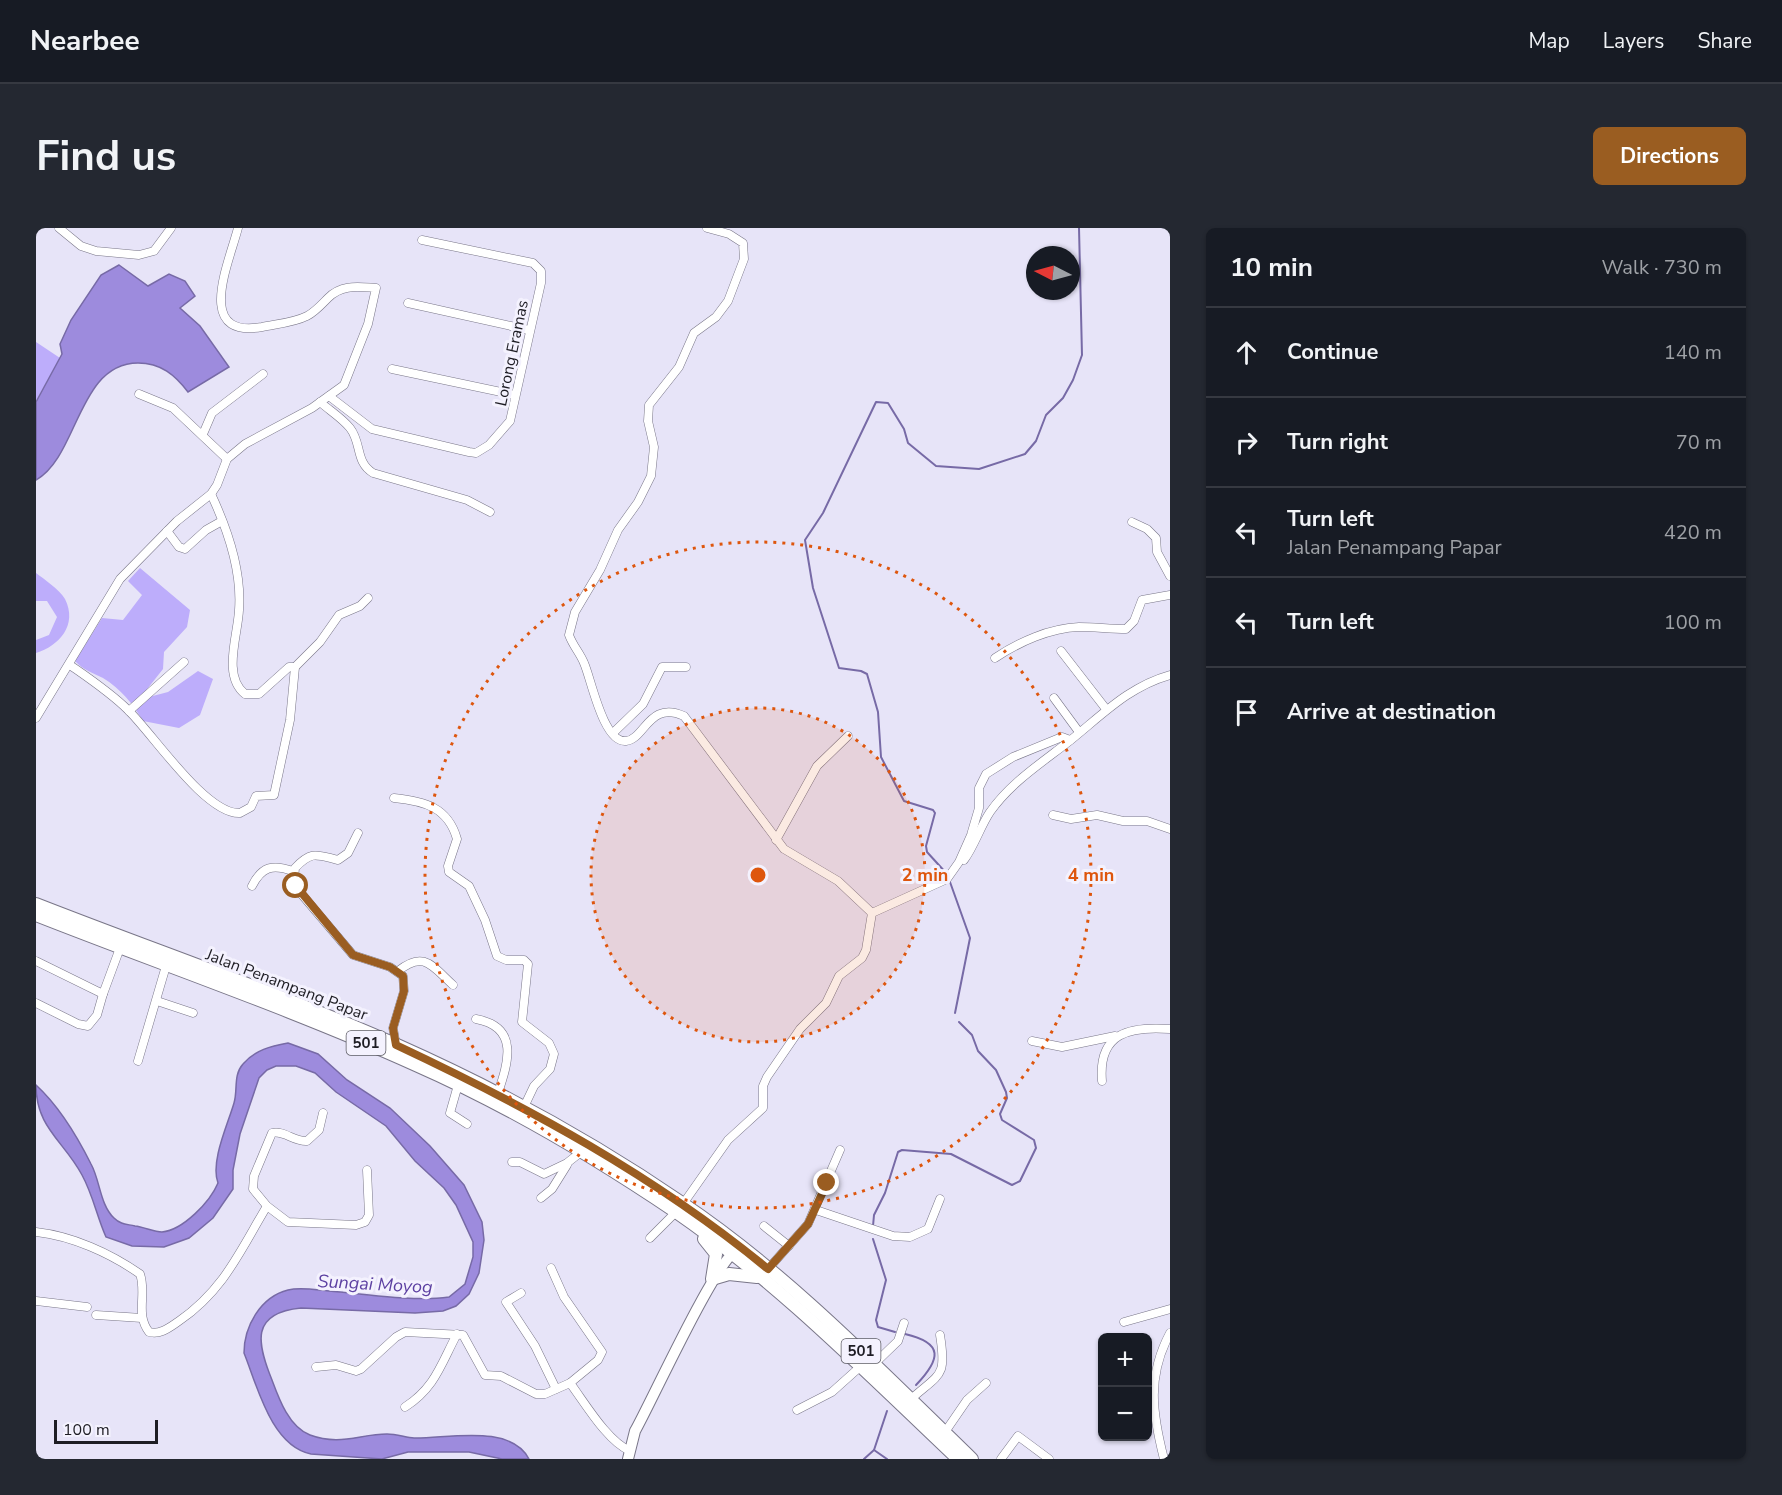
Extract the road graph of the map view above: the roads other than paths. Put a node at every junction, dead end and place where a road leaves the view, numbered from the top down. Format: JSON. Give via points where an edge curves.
{"nodes":[{"id":1,"x":59,"y":228,"type":"edge"},
{"id":2,"x":171,"y":228,"type":"edge"},
{"id":3,"x":238,"y":228,"type":"edge"},
{"id":4,"x":707,"y":228,"type":"edge"},
{"id":5,"x":422,"y":240,"type":"dead end"},
{"id":6,"x":408,"y":303,"type":"dead end"},
{"id":7,"x":529,"y":330,"type":"junction"},
{"id":8,"x":392,"y":369,"type":"dead end"},
{"id":9,"x":263,"y":374,"type":"dead end"},
{"id":10,"x":139,"y":394,"type":"dead end"},
{"id":11,"x":328,"y":396,"type":"junction"},
{"id":12,"x":515,"y":396,"type":"junction"},
{"id":13,"x":320,"y":402,"type":"junction"},
{"id":14,"x":203,"y":434,"type":"junction"},
{"id":15,"x":227,"y":459,"type":"junction"},
{"id":16,"x":211,"y":494,"type":"junction"},
{"id":17,"x":490,"y":512,"type":"dead end"},
{"id":18,"x":222,"y":521,"type":"junction"},
{"id":19,"x":1132,"y":522,"type":"dead end"},
{"id":20,"x":167,"y":531,"type":"junction"},
{"id":21,"x":1170,"y":576,"type":"edge"},
{"id":22,"x":1170,"y":595,"type":"edge"},
{"id":23,"x":369,"y":598,"type":"dead end"},
{"id":24,"x":1061,"y":651,"type":"dead end"},
{"id":25,"x":995,"y":658,"type":"dead end"},
{"id":26,"x":184,"y":662,"type":"dead end"},
{"id":27,"x":70,"y":664,"type":"junction"},
{"id":28,"x":295,"y":667,"type":"junction"},
{"id":29,"x":686,"y":667,"type":"dead end"},
{"id":30,"x":1170,"y":675,"type":"edge"},
{"id":31,"x":1054,"y":698,"type":"dead end"},
{"id":32,"x":1106,"y":709,"type":"junction"},
{"id":33,"x":129,"y":711,"type":"junction"},
{"id":34,"x":36,"y":716,"type":"edge"},
{"id":35,"x":1080,"y":732,"type":"junction"},
{"id":36,"x":613,"y":733,"type":"junction"},
{"id":37,"x":848,"y":736,"type":"dead end"},
{"id":38,"x":1070,"y":740,"type":"junction"},
{"id":39,"x":394,"y":798,"type":"dead end"},
{"id":40,"x":979,"y":808,"type":"junction"},
{"id":41,"x":1053,"y":815,"type":"dead end"},
{"id":42,"x":985,"y":823,"type":"junction"},
{"id":43,"x":1170,"y":829,"type":"edge"},
{"id":44,"x":358,"y":833,"type":"dead end"},
{"id":45,"x":776,"y":840,"type":"junction"},
{"id":46,"x":954,"y":870,"type":"junction"},
{"id":47,"x":293,"y":871,"type":"junction"},
{"id":48,"x":252,"y":886,"type":"dead end"},
{"id":49,"x":36,"y":904,"type":"edge"},
{"id":50,"x":872,"y":913,"type":"junction"},
{"id":51,"x":36,"y":915,"type":"edge"},
{"id":52,"x":120,"y":948,"type":"junction"},
{"id":53,"x":36,"y":961,"type":"edge"},
{"id":54,"x":166,"y":966,"type":"junction"},
{"id":55,"x":398,"y":972,"type":"junction"},
{"id":56,"x":453,"y":985,"type":"dead end"},
{"id":57,"x":103,"y":994,"type":"junction"},
{"id":58,"x":157,"y":1001,"type":"junction"},
{"id":59,"x":36,"y":1003,"type":"edge"},
{"id":60,"x":193,"y":1013,"type":"dead end"},
{"id":61,"x":476,"y":1019,"type":"dead end"},
{"id":62,"x":1170,"y":1029,"type":"edge"},
{"id":63,"x":1125,"y":1032,"type":"junction"},
{"id":64,"x":1032,"y":1041,"type":"dead end"},
{"id":65,"x":396,"y":1045,"type":"junction"},
{"id":66,"x":138,"y":1061,"type":"dead end"},
{"id":67,"x":1102,"y":1081,"type":"dead end"},
{"id":68,"x":458,"y":1085,"type":"junction"},
{"id":69,"x":498,"y":1093,"type":"junction"},
{"id":70,"x":524,"y":1107,"type":"junction"},
{"id":71,"x":323,"y":1113,"type":"dead end"},
{"id":72,"x":467,"y":1124,"type":"dead end"},
{"id":73,"x":840,"y":1150,"type":"dead end"},
{"id":74,"x":581,"y":1152,"type":"junction"},
{"id":75,"x":512,"y":1162,"type":"dead end"},
{"id":76,"x":567,"y":1164,"type":"junction"},
{"id":77,"x":368,"y":1170,"type":"dead end"},
{"id":78,"x":541,"y":1198,"type":"dead end"},
{"id":79,"x":940,"y":1200,"type":"dead end"},
{"id":80,"x":267,"y":1206,"type":"junction"},
{"id":81,"x":680,"y":1208,"type":"junction"},
{"id":82,"x":816,"y":1210,"type":"junction"},
{"id":83,"x":764,"y":1226,"type":"dead end"},
{"id":84,"x":700,"y":1229,"type":"junction"},
{"id":85,"x":36,"y":1232,"type":"edge"},
{"id":86,"x":650,"y":1238,"type":"dead end"},
{"id":87,"x":789,"y":1246,"type":"junction"},
{"id":88,"x":744,"y":1249,"type":"junction"},
{"id":89,"x":731,"y":1253,"type":"junction"},
{"id":90,"x":551,"y":1268,"type":"dead end"},
{"id":91,"x":765,"y":1274,"type":"junction"},
{"id":92,"x":712,"y":1279,"type":"junction"},
{"id":93,"x":521,"y":1293,"type":"dead end"},
{"id":94,"x":36,"y":1301,"type":"edge"},
{"id":95,"x":87,"y":1307,"type":"dead end"},
{"id":96,"x":1170,"y":1308,"type":"edge"},
{"id":97,"x":96,"y":1315,"type":"dead end"},
{"id":98,"x":142,"y":1318,"type":"junction"},
{"id":99,"x":1124,"y":1322,"type":"dead end"},
{"id":100,"x":904,"y":1323,"type":"dead end"},
{"id":101,"x":1170,"y":1333,"type":"edge"},
{"id":102,"x":457,"y":1334,"type":"junction"},
{"id":103,"x":940,"y":1335,"type":"dead end"},
{"id":104,"x":315,"y":1366,"type":"dead end"},
{"id":105,"x":861,"y":1366,"type":"junction"},
{"id":106,"x":878,"y":1368,"type":"junction"},
{"id":107,"x":570,"y":1383,"type":"junction"},
{"id":108,"x":986,"y":1383,"type":"dead end"},
{"id":109,"x":883,"y":1387,"type":"junction"},
{"id":110,"x":556,"y":1389,"type":"junction"},
{"id":111,"x":910,"y":1400,"type":"junction"},
{"id":112,"x":405,"y":1407,"type":"dead end"},
{"id":113,"x":797,"y":1410,"type":"dead end"},
{"id":114,"x":945,"y":1432,"type":"junction"},
{"id":115,"x":629,"y":1455,"type":"edge"},
{"id":116,"x":958,"y":1459,"type":"edge"},
{"id":117,"x":972,"y":1459,"type":"edge"},
{"id":118,"x":1001,"y":1459,"type":"edge"},
{"id":119,"x":1053,"y":1459,"type":"edge"},
{"id":120,"x":1164,"y":1459,"type":"edge"}],
"edges":[{"from":1,"to":2,"type":"street","via":[[81,246],[139,255],[154,251]]},
{"from":3,"to":11,"type":"street","via":[[222,297],[223,318],[231,327],[285,323],[307,316],[343,287],[376,288],[354,365],[344,385]]},
{"from":4,"to":36,"type":"street","via":[[743,243],[739,275],[722,310],[694,333],[679,367],[649,405],[654,447],[651,476],[618,530],[569,630],[593,697]]},
{"from":5,"to":7,"type":"street","name":"Lorong Eramas","via":[[536,265],[542,279]]},
{"from":6,"to":7,"type":"street"},
{"from":7,"to":12,"type":"street","name":"Lorong Eramas"},
{"from":8,"to":12,"type":"street"},
{"from":9,"to":14,"type":"street","via":[[212,413]]},
{"from":10,"to":14,"type":"street","via":[[173,408]]},
{"from":11,"to":12,"type":"street","name":"Lorong Eramas","via":[[379,432],[476,453],[507,427]]},
{"from":11,"to":13,"type":"street"},
{"from":13,"to":15,"type":"street","via":[[251,440]]},
{"from":13,"to":17,"type":"street","via":[[350,428],[362,464],[374,473],[467,500]]},
{"from":14,"to":15,"type":"street"},
{"from":15,"to":16,"type":"street"},
{"from":16,"to":18,"type":"street"},
{"from":16,"to":20,"type":"street"},
{"from":18,"to":20,"type":"street","via":[[183,549]]},
{"from":18,"to":28,"type":"street","via":[[239,597],[235,683],[244,694],[259,694],[289,667]]},
{"from":19,"to":21,"type":"street","via":[[1156,538],[1157,552]]},
{"from":20,"to":27,"type":"street","via":[[116,584]]},
{"from":22,"to":25,"type":"street","via":[[1142,600],[1134,621],[1126,629],[1075,627],[1010,647]]},
{"from":23,"to":28,"type":"street","via":[[339,615]]},
{"from":24,"to":32,"type":"street"},
{"from":26,"to":33,"type":"street"},
{"from":27,"to":33,"type":"street"},
{"from":27,"to":34,"type":"street"},
{"from":28,"to":33,"type":"street","via":[[277,790],[273,797],[256,796],[251,807],[240,813],[226,812],[187,782]]},
{"from":29,"to":36,"type":"street","via":[[662,667],[643,704]]},
{"from":30,"to":32,"type":"street","via":[[1150,681]]},
{"from":31,"to":35,"type":"street"},
{"from":32,"to":35,"type":"street"},
{"from":35,"to":38,"type":"street"},
{"from":36,"to":45,"type":"street","via":[[619,740],[630,740],[652,718],[672,712],[684,716]]},
{"from":37,"to":45,"type":"street","via":[[817,766]]},
{"from":38,"to":40,"type":"street","via":[[1062,737],[994,768],[981,781]]},
{"from":38,"to":42,"type":"street","via":[[1025,775]]},
{"from":39,"to":70,"type":"street","via":[[427,803],[449,820],[457,839],[449,872],[469,886],[497,956],[528,964],[522,1022],[549,1043],[554,1054],[550,1069],[534,1086]]},
{"from":40,"to":42,"type":"street"},
{"from":40,"to":46,"type":"street"},
{"from":41,"to":43,"type":"street","via":[[1147,821]]},
{"from":42,"to":46,"type":"street","via":[[975,845]]},
{"from":44,"to":47,"type":"street","via":[[342,859],[318,854]]},
{"from":45,"to":50,"type":"street","via":[[799,859],[838,881]]},
{"from":46,"to":50,"type":"street","via":[[941,883]]},
{"from":47,"to":48,"type":"street","via":[[271,866]]},
{"from":47,"to":55,"type":"street","via":[[298,890],[350,952]]},
{"from":49,"to":65,"type":"main road","name":"Jalan Penampang Papar","number":"501"},
{"from":50,"to":81,"type":"street","via":[[862,958],[839,976],[826,1003],[800,1029],[762,1086],[763,1108],[728,1140]]},
{"from":51,"to":52,"type":"main road","name":"Jalan Penampang Papar","number":"501"},
{"from":52,"to":54,"type":"main road","name":"Jalan Penampang Papar","number":"501"},
{"from":52,"to":57,"type":"street"},
{"from":53,"to":57,"type":"street"},
{"from":54,"to":58,"type":"street"},
{"from":54,"to":68,"type":"main road","name":"Jalan Penampang Papar","number":"501","via":[[324,1025]]},
{"from":55,"to":56,"type":"street","via":[[410,962],[421,960]]},
{"from":55,"to":65,"type":"street","via":[[405,984],[393,1028]]},
{"from":57,"to":59,"type":"street","via":[[97,1015],[88,1026]]},
{"from":58,"to":60,"type":"street"},
{"from":58,"to":66,"type":"street"},
{"from":61,"to":69,"type":"street","via":[[492,1024],[503,1033],[506,1042],[508,1058]]},
{"from":62,"to":63,"type":"street"},
{"from":63,"to":64,"type":"street","via":[[1105,1040],[1062,1047]]},
{"from":63,"to":67,"type":"street","via":[[1107,1046],[1101,1065]]},
{"from":65,"to":69,"type":"main road","name":"Jalan Penampang Papar","number":"501"},
{"from":68,"to":72,"type":"street","via":[[450,1113]]},
{"from":68,"to":74,"type":"main road","name":"Jalan Penampang Papar","number":"501"},
{"from":69,"to":70,"type":"main road","name":"Jalan Penampang Papar","number":"501"},
{"from":70,"to":81,"type":"main road","name":"Jalan Penampang Papar","number":"501"},
{"from":71,"to":80,"type":"street","via":[[319,1130],[307,1141],[272,1133],[252,1186]]},
{"from":73,"to":82,"type":"street"},
{"from":74,"to":76,"type":"street"},
{"from":74,"to":81,"type":"main road","name":"Jalan Penampang Papar","number":"501"},
{"from":75,"to":76,"type":"street","via":[[544,1173]]},
{"from":76,"to":78,"type":"street","via":[[552,1190]]},
{"from":77,"to":80,"type":"street","via":[[369,1215],[362,1224],[288,1222]]},
{"from":79,"to":82,"type":"street","via":[[928,1229],[910,1237],[893,1236]]},
{"from":80,"to":98,"type":"street","via":[[257,1228],[209,1298],[161,1332],[149,1332]]},
{"from":81,"to":84,"type":"main road","name":"Jalan Penampang Papar","number":"501"},
{"from":81,"to":86,"type":"street"},
{"from":81,"to":88,"type":"main road","name":"Jalan Penampang Papar","number":"501"},
{"from":82,"to":87,"type":"street"},
{"from":83,"to":87,"type":"street"},
{"from":84,"to":89,"type":"main road","name":"Jalan Penampang Papar","number":"501"},
{"from":84,"to":92,"type":"main road","via":[[704,1241],[716,1254]]},
{"from":85,"to":98,"type":"street","via":[[84,1245],[118,1259],[140,1274]]},
{"from":87,"to":91,"type":"street"},
{"from":88,"to":89,"type":"main road"},
{"from":88,"to":91,"type":"main road","name":"Jalan Penampang Papar","number":"501"},
{"from":89,"to":91,"type":"main road","name":"Jalan Penampang Papar","number":"501"},
{"from":89,"to":92,"type":"main road"},
{"from":90,"to":107,"type":"street","via":[[564,1298],[602,1352]]},
{"from":91,"to":92,"type":"main road"},
{"from":91,"to":105,"type":"main road","name":"Jalan Penampang Papar","number":"501"},
{"from":91,"to":106,"type":"main road","name":"Jalan Penampang Papar","number":"501"},
{"from":92,"to":115,"type":"main road","via":[[635,1431]]},
{"from":93,"to":110,"type":"street","via":[[506,1302],[535,1346]]},
{"from":94,"to":95,"type":"street"},
{"from":96,"to":99,"type":"street"},
{"from":97,"to":98,"type":"street"},
{"from":100,"to":106,"type":"street","via":[[898,1341]]},
{"from":101,"to":120,"type":"street","via":[[1159,1354],[1153,1383]]},
{"from":102,"to":104,"type":"street","via":[[405,1332],[368,1366],[356,1371],[336,1365]]},
{"from":102,"to":110,"type":"street","via":[[462,1335],[485,1375],[501,1376],[537,1394]]},
{"from":102,"to":112,"type":"street","via":[[433,1382],[423,1395]]},
{"from":103,"to":111,"type":"street","via":[[944,1367],[937,1379]]},
{"from":105,"to":109,"type":"main road","name":"Jalan Penampang Papar","number":"501"},
{"from":105,"to":113,"type":"street","via":[[832,1392]]},
{"from":106,"to":109,"type":"main road","via":[[886,1383]]},
{"from":106,"to":111,"type":"main road","name":"Jalan Penampang Papar","number":"501"},
{"from":107,"to":110,"type":"street"},
{"from":107,"to":115,"type":"street"},
{"from":108,"to":114,"type":"street","via":[[967,1400]]},
{"from":109,"to":116,"type":"main road","name":"Jalan Penampang Papar","number":"501"},
{"from":111,"to":114,"type":"main road","name":"Jalan Penampang Papar","number":"501"},
{"from":114,"to":117,"type":"main road","name":"Jalan Penampang Papar","number":"501"},
{"from":118,"to":119,"type":"street","via":[[1018,1436]]}]}
